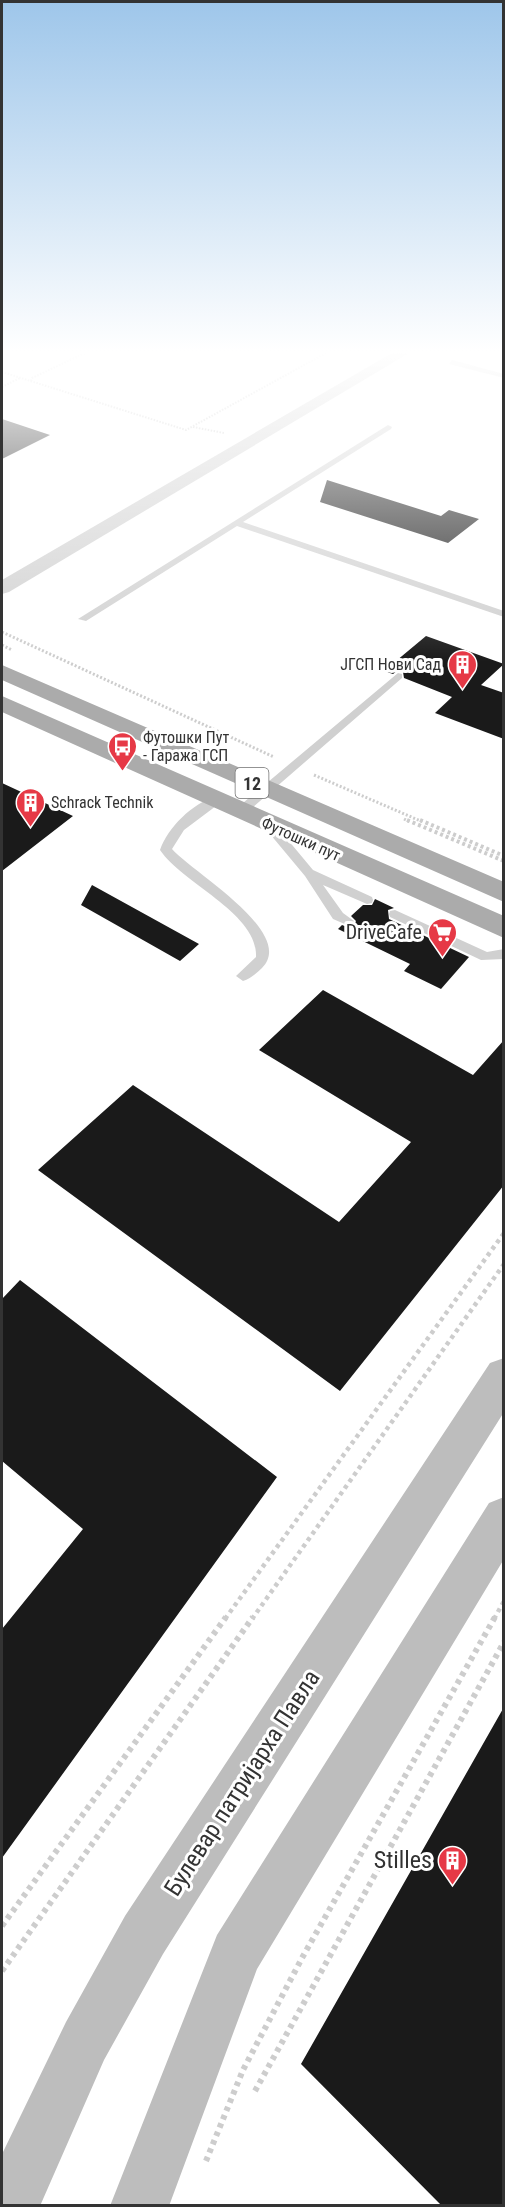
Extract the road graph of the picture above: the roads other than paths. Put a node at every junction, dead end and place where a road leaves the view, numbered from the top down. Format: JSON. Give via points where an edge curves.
{"nodes":[{"id":1,"x":227,"y":456,"type":"edge"},
{"id":2,"x":342,"y":456,"type":"edge"},
{"id":3,"x":236,"y":523,"type":"junction"},
{"id":4,"x":2,"y":588,"type":"edge"},
{"id":5,"x":504,"y":614,"type":"edge"},
{"id":6,"x":82,"y":619,"type":"dead end"},
{"id":7,"x":2,"y":672,"type":"edge"},
{"id":8,"x":398,"y":676,"type":"dead end"},
{"id":9,"x":2,"y":703,"type":"edge"},
{"id":10,"x":267,"y":789,"type":"junction"},
{"id":11,"x":216,"y":800,"type":"junction"},
{"id":12,"x":242,"y":811,"type":"junction"},
{"id":13,"x":269,"y":825,"type":"junction"},
{"id":14,"x":309,"y":873,"type":"junction"},
{"id":15,"x":504,"y":893,"type":"edge"},
{"id":16,"x":367,"y":900,"type":"dead end"},
{"id":17,"x":395,"y":914,"type":"dead end"},
{"id":18,"x":347,"y":921,"type":"dead end"},
{"id":19,"x":504,"y":928,"type":"edge"},
{"id":20,"x":504,"y":954,"type":"edge"},
{"id":21,"x":243,"y":976,"type":"dead end"},
{"id":22,"x":504,"y":1376,"type":"edge"},
{"id":23,"x":504,"y":1518,"type":"edge"},
{"id":24,"x":12,"y":2188,"type":"edge"},
{"id":25,"x":139,"y":2205,"type":"edge"}],
"edges":[{"from":1,"to":4,"type":"street"},
{"from":2,"to":3,"type":"lane"},
{"from":3,"to":5,"type":"lane"},
{"from":3,"to":6,"type":"lane"},
{"from":7,"to":10,"type":"main road","name":"Футошки пут","number":"12"},
{"from":8,"to":10,"type":"lane"},
{"from":9,"to":11,"type":"main road","name":"Футошки пут","number":"12"},
{"from":10,"to":12,"type":"lane"},
{"from":10,"to":15,"type":"main road","name":"Футошки пут","number":"12"},
{"from":11,"to":12,"type":"main road","name":"Футошки пут","number":"12"},
{"from":11,"to":21,"type":"lane","via":[[177,828],[166,850],[259,934],[263,957]]},
{"from":12,"to":13,"type":"main road","name":"Футошки пут","number":"12"},
{"from":13,"to":14,"type":"lane"},
{"from":13,"to":19,"type":"main road","name":"Футошки пут","number":"12"},
{"from":14,"to":16,"type":"lane"},
{"from":14,"to":18,"type":"lane","via":[[338,916]]},
{"from":17,"to":20,"type":"lane","via":[[486,957]]},
{"from":22,"to":24,"type":"main road","name":"Булевар патријарха Павла","via":[[144,1935],[85,2041]]},
{"from":23,"to":25,"type":"main road","via":[[236,1954]]}]}
